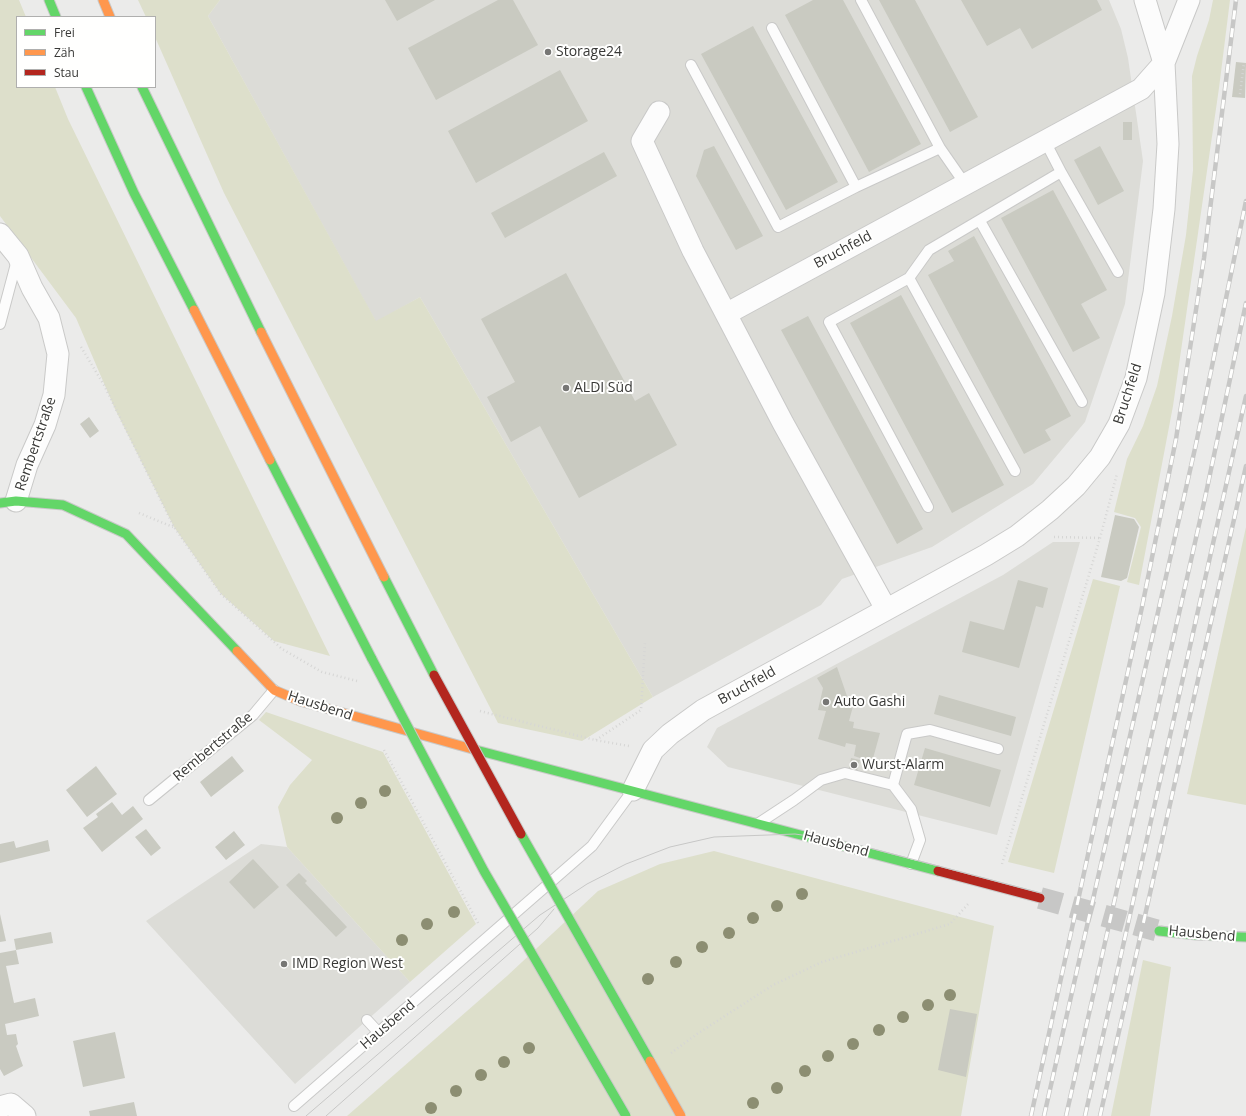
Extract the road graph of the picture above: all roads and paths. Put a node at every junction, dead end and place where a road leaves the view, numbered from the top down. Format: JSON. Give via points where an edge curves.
{"nodes":[{"id":1,"x":49,"y":0,"type":"edge"},
{"id":2,"x":103,"y":0,"type":"edge"},
{"id":3,"x":861,"y":0,"type":"edge"},
{"id":4,"x":1145,"y":0,"type":"edge"},
{"id":5,"x":1189,"y":0,"type":"edge"},
{"id":6,"x":56,"y":16,"type":"edge"},
{"id":7,"x":110,"y":16,"type":"edge"},
{"id":8,"x":772,"y":28,"type":"dead end"},
{"id":9,"x":1164,"y":63,"type":"junction"},
{"id":10,"x":1244,"y":63,"type":"dead end"},
{"id":11,"x":691,"y":65,"type":"dead end"},
{"id":12,"x":86,"y":88,"type":"edge"},
{"id":13,"x":142,"y":88,"type":"edge"},
{"id":14,"x":1240,"y":94,"type":"dead end"},
{"id":15,"x":659,"y":112,"type":"dead end"},
{"id":16,"x":1045,"y":141,"type":"junction"},
{"id":17,"x":940,"y":148,"type":"junction"},
{"id":18,"x":1061,"y":172,"type":"junction"},
{"id":19,"x":965,"y":184,"type":"junction"},
{"id":20,"x":856,"y":187,"type":"junction"},
{"id":21,"x":980,"y":221,"type":"junction"},
{"id":22,"x":0,"y":234,"type":"edge"},
{"id":23,"x":18,"y":256,"type":"junction"},
{"id":24,"x":1118,"y":272,"type":"dead end"},
{"id":25,"x":909,"y":278,"type":"junction"},
{"id":26,"x":726,"y":314,"type":"junction"},
{"id":27,"x":0,"y":324,"type":"edge"},
{"id":28,"x":80,"y":345,"type":"dead end"},
{"id":29,"x":1082,"y":402,"type":"dead end"},
{"id":30,"x":1117,"y":467,"type":"dead end"},
{"id":31,"x":1015,"y":471,"type":"dead end"},
{"id":32,"x":8,"y":502,"type":"edge"},
{"id":33,"x":928,"y":507,"type":"dead end"},
{"id":34,"x":174,"y":527,"type":"dead end"},
{"id":35,"x":1017,"y":536,"type":"junction"},
{"id":36,"x":1100,"y":538,"type":"junction"},
{"id":37,"x":886,"y":609,"type":"junction"},
{"id":38,"x":644,"y":642,"type":"dead end"},
{"id":39,"x":274,"y":690,"type":"junction"},
{"id":40,"x":368,"y":721,"type":"junction"},
{"id":41,"x":595,"y":740,"type":"dead end"},
{"id":42,"x":998,"y":749,"type":"dead end"},
{"id":43,"x":893,"y":785,"type":"junction"},
{"id":44,"x":633,"y":790,"type":"junction"},
{"id":45,"x":149,"y":800,"type":"dead end"},
{"id":46,"x":759,"y":823,"type":"junction"},
{"id":47,"x":911,"y":864,"type":"junction"},
{"id":48,"x":985,"y":884,"type":"junction"},
{"id":49,"x":1040,"y":898,"type":"tunnel mouth"},
{"id":50,"x":1159,"y":931,"type":"tunnel mouth"},
{"id":51,"x":1245,"y":937,"type":"edge"},
{"id":52,"x":487,"y":939,"type":"junction"},
{"id":53,"x":367,"y":1020,"type":"dead end"},
{"id":54,"x":379,"y":1033,"type":"junction"},
{"id":55,"x":665,"y":1057,"type":"dead end"},
{"id":56,"x":294,"y":1106,"type":"dead end"},
{"id":57,"x":0,"y":1107,"type":"edge"},
{"id":58,"x":25,"y":1116,"type":"edge"},
{"id":59,"x":626,"y":1116,"type":"edge"},
{"id":60,"x":681,"y":1116,"type":"edge"}],
"edges":[{"from":1,"to":6,"type":"main road"},
{"from":2,"to":7,"type":"main road"},
{"from":3,"to":17,"type":"lane"},
{"from":4,"to":9,"type":"street","name":"Bruchfeld"},
{"from":5,"to":9,"type":"street"},
{"from":8,"to":20,"type":"lane"},
{"from":9,"to":16,"type":"street","name":"Bruchfeld","via":[[1141,89]]},
{"from":9,"to":35,"type":"street","name":"Bruchfeld","via":[[1168,144],[1164,209],[1154,293],[1136,378],[1119,424],[1100,457],[1076,486]]},
{"from":10,"to":14,"type":"path"},
{"from":11,"to":20,"type":"lane","via":[[778,227]]},
{"from":12,"to":59,"type":"main road","bridge":true,"via":[[134,193],[372,659],[484,871]]},
{"from":13,"to":60,"type":"main road","bridge":true,"via":[[288,389],[434,675],[528,847]]},
{"from":15,"to":26,"type":"street","via":[[642,141],[693,251]]},
{"from":16,"to":18,"type":"lane"},
{"from":16,"to":19,"type":"street","name":"Bruchfeld"},
{"from":17,"to":19,"type":"lane"},
{"from":17,"to":20,"type":"lane"},
{"from":18,"to":21,"type":"lane"},
{"from":18,"to":24,"type":"lane"},
{"from":19,"to":26,"type":"street","name":"Bruchfeld"},
{"from":21,"to":25,"type":"lane","via":[[929,250]]},
{"from":21,"to":29,"type":"lane"},
{"from":22,"to":23,"type":"street","name":"Rembertstraße"},
{"from":23,"to":27,"type":"lane"},
{"from":23,"to":32,"type":"street","name":"Rembertstraße","via":[[49,318],[58,354],[54,396],[45,426]]},
{"from":25,"to":31,"type":"lane"},
{"from":25,"to":33,"type":"lane","via":[[829,322]]},
{"from":26,"to":37,"type":"street"},
{"from":28,"to":34,"type":"path","via":[[104,385]]},
{"from":30,"to":36,"type":"path"},
{"from":32,"to":39,"type":"main road","name":"Hausbend","via":[[63,505],[126,534]]},
{"from":35,"to":36,"type":"path"},
{"from":35,"to":37,"type":"street","name":"Bruchfeld"},
{"from":36,"to":48,"type":"path","via":[[1002,864]]},
{"from":37,"to":44,"type":"street","name":"Bruchfeld","via":[[702,710],[653,750]]},
{"from":38,"to":41,"type":"path","via":[[641,710]]},
{"from":39,"to":40,"type":"main road","name":"Hausbend","via":[[300,701]]},
{"from":39,"to":45,"type":"lane","name":"Rembertstraße","via":[[253,715]]},
{"from":40,"to":44,"type":"main road","name":"Hausbend"},
{"from":40,"to":52,"type":"path"},
{"from":42,"to":43,"type":"lane","via":[[930,730],[907,734]]},
{"from":43,"to":46,"type":"lane","via":[[845,773],[821,780]]},
{"from":43,"to":47,"type":"lane","via":[[912,809],[920,840]]},
{"from":44,"to":46,"type":"main road","name":"Hausbend"},
{"from":44,"to":52,"type":"lane","name":"Hausbend","via":[[592,846]]},
{"from":46,"to":47,"type":"main road","name":"Hausbend"},
{"from":47,"to":48,"type":"main road","name":"Hausbend"},
{"from":48,"to":49,"type":"main road","name":"Hausbend"},
{"from":48,"to":55,"type":"path","via":[[950,924],[822,962],[773,985]]},
{"from":50,"to":51,"type":"main road","name":"Hausbend"},
{"from":52,"to":54,"type":"lane","name":"Hausbend"},
{"from":53,"to":54,"type":"lane"},
{"from":54,"to":56,"type":"lane","name":"Hausbend"},
{"from":57,"to":58,"type":"street","via":[[11,1104]]}]}
